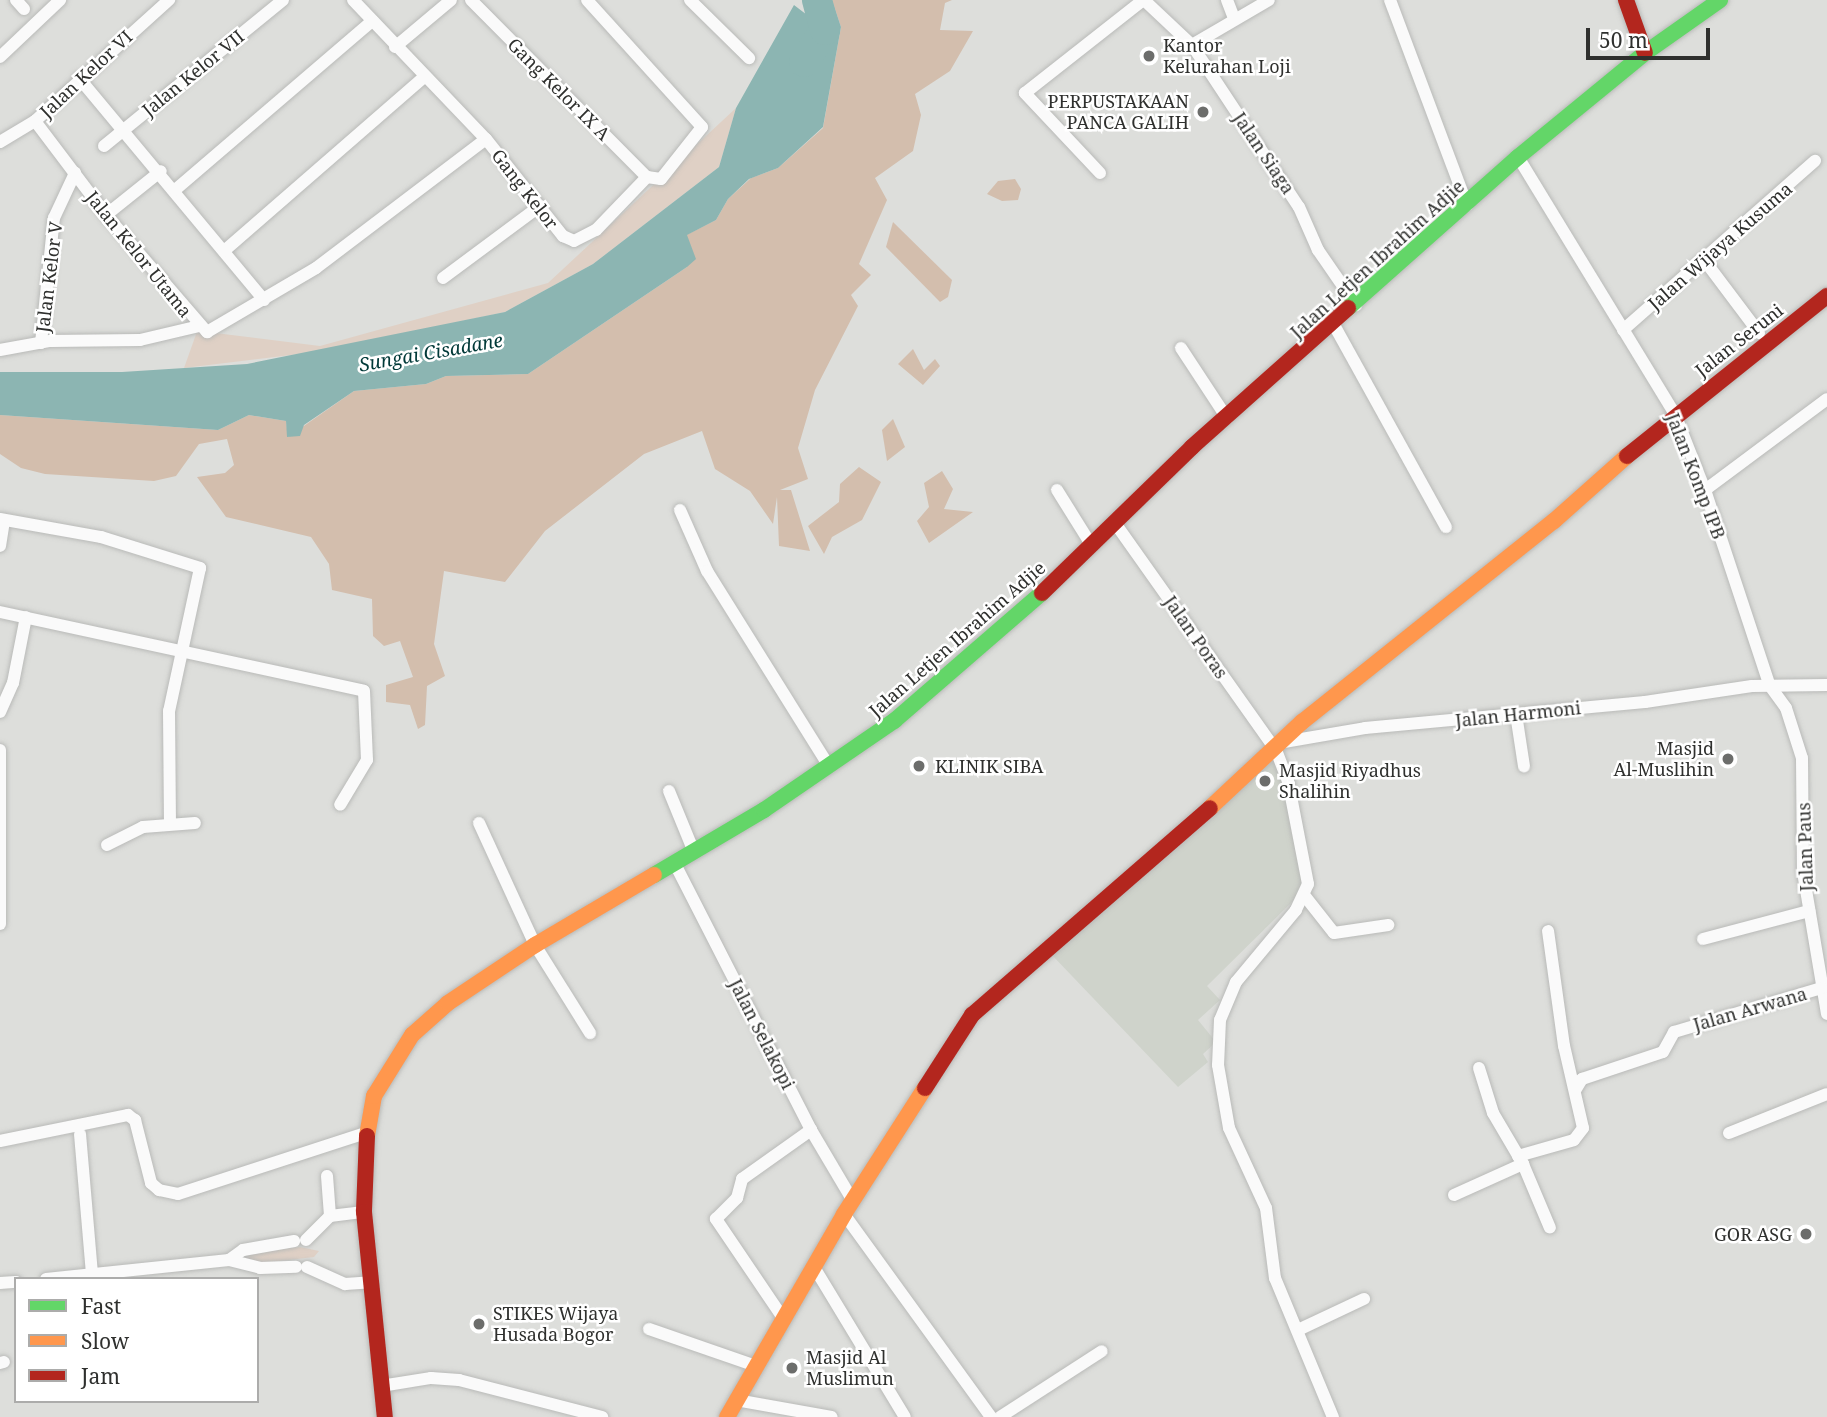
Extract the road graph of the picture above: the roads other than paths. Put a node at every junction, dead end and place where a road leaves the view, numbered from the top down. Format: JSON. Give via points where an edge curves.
{"nodes":[{"id":1,"x":60,"y":0,"type":"edge"},
{"id":2,"x":169,"y":0,"type":"edge"},
{"id":3,"x":283,"y":0,"type":"edge"},
{"id":4,"x":353,"y":0,"type":"edge"},
{"id":5,"x":451,"y":0,"type":"edge"},
{"id":6,"x":471,"y":0,"type":"edge"},
{"id":7,"x":587,"y":0,"type":"edge"},
{"id":8,"x":690,"y":0,"type":"edge"},
{"id":9,"x":1143,"y":0,"type":"edge"},
{"id":10,"x":1227,"y":0,"type":"edge"},
{"id":11,"x":1269,"y":0,"type":"edge"},
{"id":12,"x":1390,"y":0,"type":"edge"},
{"id":13,"x":1626,"y":0,"type":"edge"},
{"id":14,"x":1720,"y":0,"type":"edge"},
{"id":15,"x":1234,"y":18,"type":"junction"},
{"id":16,"x":372,"y":21,"type":"junction"},
{"id":17,"x":1192,"y":45,"type":"junction"},
{"id":18,"x":395,"y":47,"type":"junction"},
{"id":19,"x":1645,"y":53,"type":"junction"},
{"id":20,"x":0,"y":57,"type":"edge"},
{"id":21,"x":749,"y":58,"type":"dead end"},
{"id":22,"x":79,"y":78,"type":"junction"},
{"id":23,"x":424,"y":78,"type":"junction"},
{"id":24,"x":35,"y":121,"type":"junction"},
{"id":25,"x":124,"y":128,"type":"junction"},
{"id":26,"x":486,"y":139,"type":"junction"},
{"id":27,"x":0,"y":142,"type":"edge"},
{"id":28,"x":104,"y":146,"type":"dead end"},
{"id":29,"x":1518,"y":157,"type":"junction"},
{"id":30,"x":1815,"y":161,"type":"dead end"},
{"id":31,"x":161,"y":171,"type":"junction"},
{"id":32,"x":75,"y":173,"type":"junction"},
{"id":33,"x":1100,"y":173,"type":"dead end"},
{"id":34,"x":647,"y":177,"type":"junction"},
{"id":35,"x":175,"y":190,"type":"junction"},
{"id":36,"x":1467,"y":205,"type":"junction"},
{"id":37,"x":540,"y":206,"type":"junction"},
{"id":38,"x":106,"y":215,"type":"junction"},
{"id":39,"x":224,"y":251,"type":"junction"},
{"id":40,"x":1705,"y":261,"type":"junction"},
{"id":41,"x":443,"y":278,"type":"dead end"},
{"id":42,"x":1827,"y":296,"type":"edge"},
{"id":43,"x":264,"y":300,"type":"junction"},
{"id":44,"x":1356,"y":305,"type":"junction"},
{"id":45,"x":1334,"y":325,"type":"junction"},
{"id":46,"x":199,"y":326,"type":"junction"},
{"id":47,"x":1623,"y":330,"type":"junction"},
{"id":48,"x":1759,"y":333,"type":"dead end"},
{"id":49,"x":41,"y":343,"type":"junction"},
{"id":50,"x":1181,"y":348,"type":"dead end"},
{"id":51,"x":0,"y":350,"type":"edge"},
{"id":52,"x":1827,"y":398,"type":"edge"},
{"id":53,"x":1675,"y":415,"type":"junction"},
{"id":54,"x":1227,"y":418,"type":"junction"},
{"id":55,"x":1057,"y":490,"type":"dead end"},
{"id":56,"x":1705,"y":490,"type":"junction"},
{"id":57,"x":680,"y":510,"type":"dead end"},
{"id":58,"x":2,"y":519,"type":"edge"},
{"id":59,"x":1115,"y":523,"type":"junction"},
{"id":60,"x":1446,"y":527,"type":"dead end"},
{"id":61,"x":0,"y":546,"type":"edge"},
{"id":62,"x":1092,"y":546,"type":"junction"},
{"id":63,"x":0,"y":612,"type":"edge"},
{"id":64,"x":26,"y":617,"type":"junction"},
{"id":65,"x":181,"y":653,"type":"junction"},
{"id":66,"x":1827,"y":685,"type":"edge"},
{"id":67,"x":1770,"y":686,"type":"junction"},
{"id":68,"x":0,"y":712,"type":"edge"},
{"id":69,"x":1516,"y":714,"type":"junction"},
{"id":70,"x":1280,"y":746,"type":"junction"},
{"id":71,"x":0,"y":750,"type":"edge"},
{"id":72,"x":829,"y":766,"type":"junction"},
{"id":73,"x":1524,"y":766,"type":"dead end"},
{"id":74,"x":669,"y":791,"type":"dead end"},
{"id":75,"x":340,"y":805,"type":"dead end"},
{"id":76,"x":195,"y":823,"type":"dead end"},
{"id":77,"x":479,"y":823,"type":"dead end"},
{"id":78,"x":170,"y":824,"type":"junction"},
{"id":79,"x":107,"y":845,"type":"dead end"},
{"id":80,"x":694,"y":852,"type":"junction"},
{"id":81,"x":675,"y":864,"type":"junction"},
{"id":82,"x":1304,"y":895,"type":"junction"},
{"id":83,"x":1809,"y":911,"type":"junction"},
{"id":84,"x":0,"y":924,"type":"edge"},
{"id":85,"x":1388,"y":925,"type":"dead end"},
{"id":86,"x":1548,"y":931,"type":"dead end"},
{"id":87,"x":1703,"y":939,"type":"dead end"},
{"id":88,"x":535,"y":945,"type":"junction"},
{"id":89,"x":1822,"y":988,"type":"junction"},
{"id":90,"x":1827,"y":1014,"type":"edge"},
{"id":91,"x":590,"y":1033,"type":"dead end"},
{"id":92,"x":1479,"y":1068,"type":"dead end"},
{"id":93,"x":1576,"y":1089,"type":"junction"},
{"id":94,"x":1827,"y":1094,"type":"edge"},
{"id":95,"x":811,"y":1130,"type":"junction"},
{"id":96,"x":366,"y":1133,"type":"junction"},
{"id":97,"x":1729,"y":1133,"type":"dead end"},
{"id":98,"x":80,"y":1134,"type":"dead end"},
{"id":99,"x":0,"y":1141,"type":"edge"},
{"id":100,"x":1521,"y":1160,"type":"junction"},
{"id":101,"x":327,"y":1176,"type":"dead end"},
{"id":102,"x":1454,"y":1195,"type":"dead end"},
{"id":103,"x":849,"y":1208,"type":"junction"},
{"id":104,"x":364,"y":1212,"type":"junction"},
{"id":105,"x":330,"y":1216,"type":"junction"},
{"id":106,"x":1550,"y":1228,"type":"dead end"},
{"id":107,"x":229,"y":1260,"type":"junction"},
{"id":108,"x":814,"y":1267,"type":"junction"},
{"id":109,"x":177,"y":1272,"type":"edge"},
{"id":110,"x":92,"y":1274,"type":"junction"},
{"id":111,"x":75,"y":1277,"type":"edge"},
{"id":112,"x":371,"y":1282,"type":"junction"},
{"id":113,"x":1364,"y":1299,"type":"dead end"},
{"id":114,"x":783,"y":1318,"type":"junction"},
{"id":115,"x":649,"y":1329,"type":"dead end"},
{"id":116,"x":1298,"y":1330,"type":"junction"},
{"id":117,"x":1102,"y":1351,"type":"dead end"},
{"id":118,"x":756,"y":1366,"type":"junction"},
{"id":119,"x":381,"y":1386,"type":"junction"},
{"id":120,"x":736,"y":1400,"type":"junction"},
{"id":121,"x":385,"y":1417,"type":"edge"},
{"id":122,"x":602,"y":1417,"type":"edge"},
{"id":123,"x":727,"y":1417,"type":"edge"},
{"id":124,"x":831,"y":1417,"type":"edge"},
{"id":125,"x":905,"y":1417,"type":"edge"},
{"id":126,"x":991,"y":1417,"type":"edge"},
{"id":127,"x":1000,"y":1417,"type":"edge"},
{"id":128,"x":1333,"y":1417,"type":"edge"}],
"edges":[{"from":1,"to":20,"type":"street"},
{"from":2,"to":22,"type":"street","name":"Jalan Kelor VI"},
{"from":3,"to":25,"type":"street","name":"Jalan Kelor VII"},
{"from":4,"to":16,"type":"street","name":"Gang Kelor"},
{"from":5,"to":18,"type":"street"},
{"from":6,"to":34,"type":"street","name":"Gang Kelor IX A"},
{"from":7,"to":34,"type":"street","name":"Gang Kelor","via":[[702,127],[676,166],[661,179]]},
{"from":8,"to":21,"type":"street"},
{"from":9,"to":17,"type":"street","name":"Jalan Siaga"},
{"from":9,"to":33,"type":"street","via":[[1025,93]]},
{"from":10,"to":15,"type":"street"},
{"from":11,"to":15,"type":"street"},
{"from":12,"to":36,"type":"street"},
{"from":13,"to":19,"type":"main road"},
{"from":14,"to":19,"type":"main road","name":"Jalan Letjen Ibrahim Adjie"},
{"from":15,"to":17,"type":"street"},
{"from":16,"to":18,"type":"street","name":"Gang Kelor"},
{"from":16,"to":35,"type":"street"},
{"from":17,"to":44,"type":"street","name":"Jalan Siaga","via":[[1300,207],[1318,250]]},
{"from":18,"to":23,"type":"street","name":"Gang Kelor"},
{"from":19,"to":29,"type":"main road","name":"Jalan Letjen Ibrahim Adjie"},
{"from":22,"to":24,"type":"street","name":"Jalan Kelor VI"},
{"from":22,"to":25,"type":"street"},
{"from":23,"to":26,"type":"street","name":"Gang Kelor"},
{"from":23,"to":39,"type":"street"},
{"from":24,"to":27,"type":"street","name":"Jalan Kelor VI"},
{"from":24,"to":32,"type":"street","name":"Jalan Kelor Utama"},
{"from":25,"to":28,"type":"street","name":"Jalan Kelor VII"},
{"from":25,"to":31,"type":"street"},
{"from":26,"to":37,"type":"street","name":"Gang Kelor"},
{"from":26,"to":43,"type":"street","name":"Jalan Kelor Utama","via":[[316,268]]},
{"from":29,"to":36,"type":"main road","name":"Jalan Letjen Ibrahim Adjie"},
{"from":29,"to":47,"type":"street","name":"Jalan Komp IPB"},
{"from":30,"to":40,"type":"street","name":"Jalan Wijaya Kusuma"},
{"from":31,"to":35,"type":"street"},
{"from":31,"to":38,"type":"street"},
{"from":32,"to":38,"type":"street","name":"Jalan Kelor Utama"},
{"from":32,"to":49,"type":"street","name":"Jalan Kelor V","via":[[54,218]]},
{"from":34,"to":37,"type":"street","name":"Gang Kelor","via":[[582,239],[563,236]]},
{"from":35,"to":39,"type":"street"},
{"from":36,"to":44,"type":"main road","name":"Jalan Letjen Ibrahim Adjie"},
{"from":37,"to":41,"type":"street"},
{"from":38,"to":46,"type":"street","name":"Jalan Kelor Utama"},
{"from":39,"to":43,"type":"street"},
{"from":40,"to":47,"type":"street","name":"Jalan Wijaya Kusuma"},
{"from":40,"to":48,"type":"street"},
{"from":42,"to":53,"type":"main road","name":"Jalan Seruni"},
{"from":43,"to":46,"type":"street","name":"Jalan Kelor Utama","via":[[207,332]]},
{"from":44,"to":45,"type":"main road","name":"Jalan Letjen Ibrahim Adjie"},
{"from":45,"to":54,"type":"main road","name":"Jalan Letjen Ibrahim Adjie"},
{"from":45,"to":60,"type":"street"},
{"from":46,"to":49,"type":"street","name":"Jalan Kelor V","via":[[140,340]]},
{"from":47,"to":53,"type":"street","name":"Jalan Komp IPB"},
{"from":49,"to":51,"type":"street","name":"Jalan Kelor V"},
{"from":50,"to":54,"type":"street"},
{"from":52,"to":56,"type":"street"},
{"from":53,"to":56,"type":"street","name":"Jalan Komp IPB"},
{"from":53,"to":70,"type":"main road","name":"Jalan Seruni","via":[[1554,522],[1302,722]]},
{"from":54,"to":59,"type":"main road","name":"Jalan Letjen Ibrahim Adjie"},
{"from":55,"to":62,"type":"street"},
{"from":56,"to":67,"type":"street","name":"Jalan Komp IPB"},
{"from":57,"to":72,"type":"street","via":[[708,571]]},
{"from":58,"to":61,"type":"street"},
{"from":58,"to":65,"type":"street","via":[[101,537],[198,565],[200,575]]},
{"from":59,"to":62,"type":"main road","name":"Jalan Letjen Ibrahim Adjie"},
{"from":59,"to":70,"type":"street","name":"Jalan Poras"},
{"from":62,"to":72,"type":"main road","name":"Jalan Letjen Ibrahim Adjie","via":[[894,721]]},
{"from":63,"to":64,"type":"street"},
{"from":64,"to":65,"type":"street"},
{"from":64,"to":68,"type":"street","via":[[13,682]]},
{"from":65,"to":75,"type":"street","via":[[364,691],[367,760]]},
{"from":65,"to":78,"type":"street","via":[[168,728]]},
{"from":66,"to":67,"type":"street"},
{"from":67,"to":69,"type":"street","name":"Jalan Harmoni"},
{"from":67,"to":83,"type":"street","name":"Jalan Paus","via":[[1786,708],[1800,746]]},
{"from":69,"to":70,"type":"street","name":"Jalan Harmoni","via":[[1365,729]]},
{"from":69,"to":73,"type":"street"},
{"from":70,"to":82,"type":"street","name":"Jalan Poras","via":[[1308,872]]},
{"from":70,"to":103,"type":"main road","name":"Jalan Seruni","via":[[972,1015]]},
{"from":71,"to":84,"type":"street"},
{"from":72,"to":80,"type":"main road","name":"Jalan Letjen Ibrahim Adjie"},
{"from":74,"to":80,"type":"street"},
{"from":76,"to":78,"type":"street"},
{"from":77,"to":88,"type":"street"},
{"from":78,"to":79,"type":"street","via":[[143,827]]},
{"from":80,"to":81,"type":"main road","name":"Jalan Letjen Ibrahim Adjie"},
{"from":81,"to":88,"type":"main road","name":"Jalan Letjen Ibrahim Adjie"},
{"from":81,"to":95,"type":"street","name":"Jalan Selakopi"},
{"from":82,"to":85,"type":"street","via":[[1334,933]]},
{"from":82,"to":116,"type":"street","via":[[1236,982],[1220,1020],[1217,1046],[1229,1128],[1266,1208],[1275,1278]]},
{"from":83,"to":87,"type":"street"},
{"from":83,"to":89,"type":"street","name":"Jalan Paus"},
{"from":86,"to":93,"type":"street","via":[[1564,1046]]},
{"from":88,"to":91,"type":"street"},
{"from":88,"to":96,"type":"main road","name":"Jalan Letjen Ibrahim Adjie","via":[[448,1003],[412,1035],[374,1096]]},
{"from":89,"to":90,"type":"street","name":"Jalan Paus"},
{"from":89,"to":93,"type":"street","name":"Jalan Arwana","via":[[1674,1031],[1663,1052],[1582,1079]]},
{"from":92,"to":100,"type":"street","via":[[1493,1113]]},
{"from":93,"to":100,"type":"street","via":[[1583,1128],[1579,1137]]},
{"from":94,"to":97,"type":"street"},
{"from":95,"to":103,"type":"street","name":"Jalan Selakopi"},
{"from":95,"to":114,"type":"street","via":[[742,1179],[737,1198],[716,1219]]},
{"from":96,"to":99,"type":"street","via":[[178,1194],[151,1183],[135,1120],[128,1115]]},
{"from":96,"to":104,"type":"main road","name":"Jalan Letjen Ibrahim Adjie"},
{"from":98,"to":110,"type":"street"},
{"from":100,"to":102,"type":"street"},
{"from":100,"to":106,"type":"street"},
{"from":101,"to":105,"type":"street"},
{"from":103,"to":108,"type":"main road","name":"Jalan Seruni"},
{"from":103,"to":126,"type":"street","name":"Jalan Selakopi"},
{"from":104,"to":105,"type":"street"},
{"from":104,"to":112,"type":"main road","name":"Jalan Letjen Ibrahim Adjie"},
{"from":105,"to":107,"type":"street","via":[[300,1240],[243,1250]]},
{"from":107,"to":109,"type":"street"},
{"from":107,"to":112,"type":"street","via":[[260,1268],[302,1267],[345,1284]]},
{"from":108,"to":114,"type":"main road","name":"Jalan Seruni"},
{"from":108,"to":125,"type":"street"},
{"from":109,"to":110,"type":"street"},
{"from":110,"to":111,"type":"street"},
{"from":112,"to":119,"type":"main road","name":"Jalan Letjen Ibrahim Adjie"},
{"from":113,"to":116,"type":"street"},
{"from":114,"to":118,"type":"main road","name":"Jalan Seruni"},
{"from":115,"to":118,"type":"street"},
{"from":116,"to":128,"type":"street"},
{"from":117,"to":127,"type":"street"},
{"from":118,"to":120,"type":"main road","name":"Jalan Seruni"},
{"from":119,"to":121,"type":"main road","name":"Jalan Letjen Ibrahim Adjie"},
{"from":119,"to":122,"type":"street","via":[[431,1378],[460,1380]]},
{"from":120,"to":123,"type":"main road","name":"Jalan Seruni"},
{"from":120,"to":124,"type":"street"}]}
